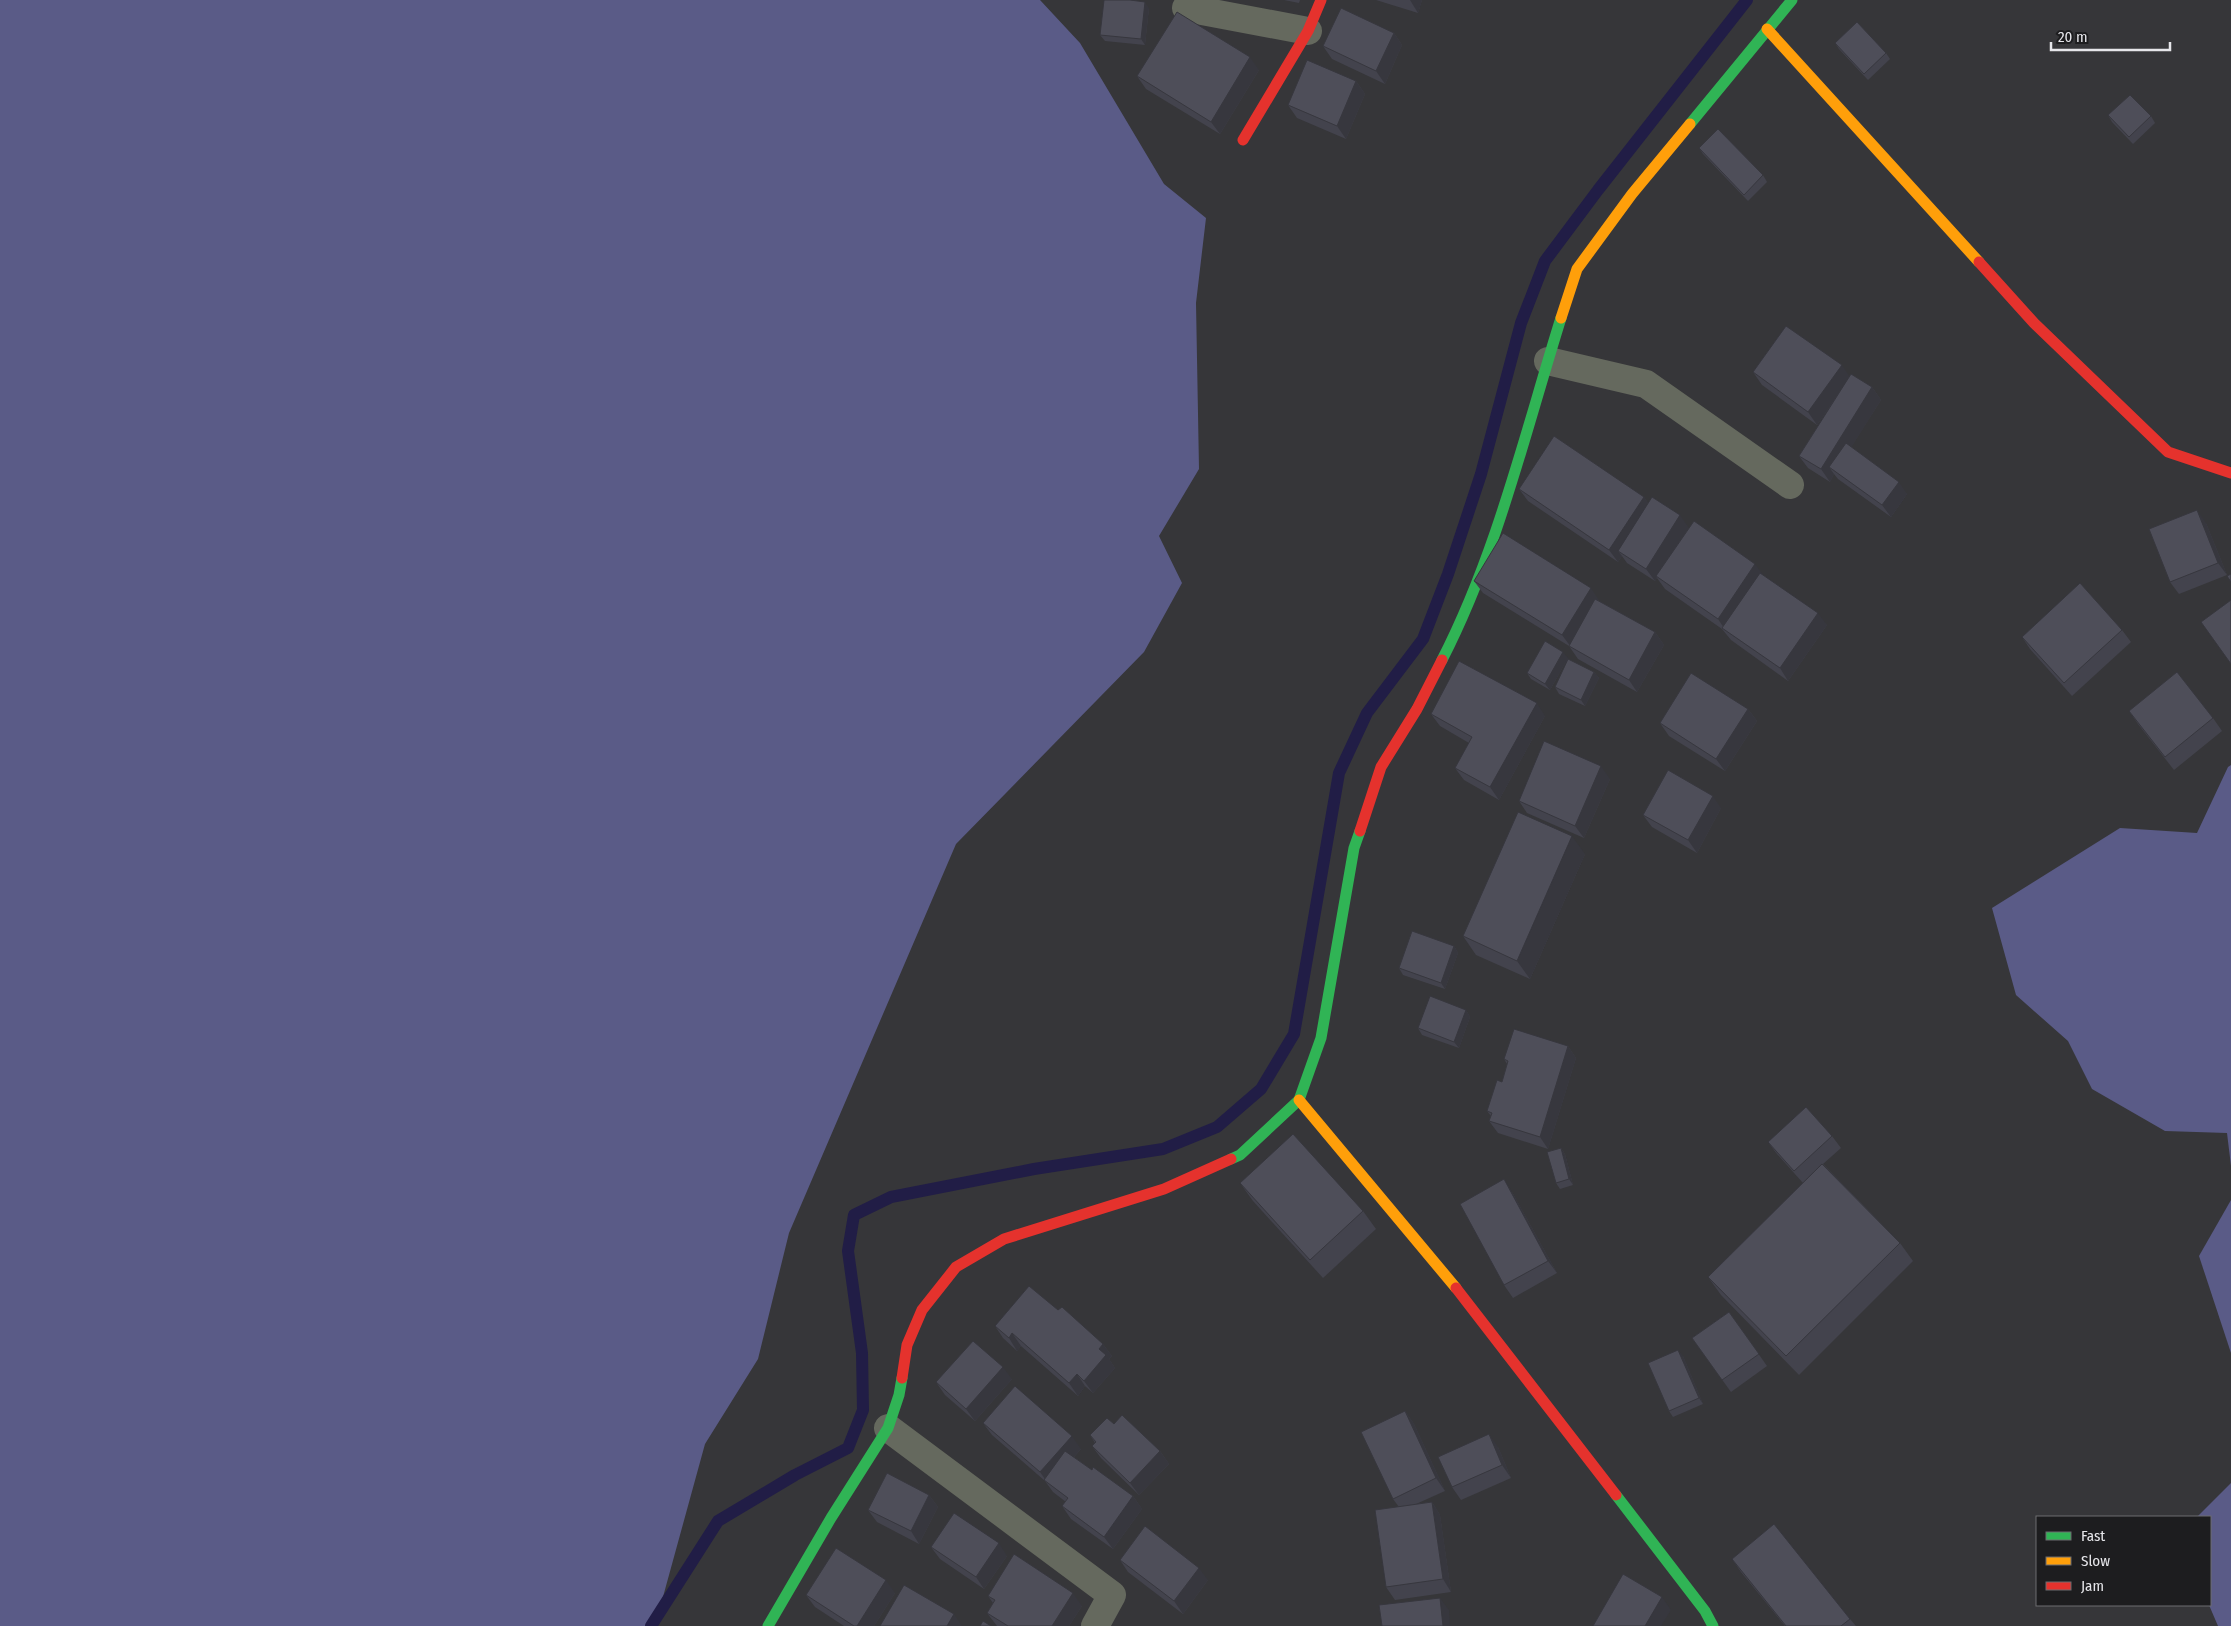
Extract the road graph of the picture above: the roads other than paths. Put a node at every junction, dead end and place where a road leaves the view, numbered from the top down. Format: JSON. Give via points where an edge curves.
{"nodes":[{"id":1,"x":1321,"y":0,"type":"edge"},
{"id":2,"x":1792,"y":0,"type":"edge"},
{"id":3,"x":1186,"y":8,"type":"dead end"},
{"id":4,"x":1767,"y":30,"type":"junction"},
{"id":5,"x":1308,"y":31,"type":"junction"},
{"id":6,"x":1243,"y":140,"type":"dead end"},
{"id":7,"x":1548,"y":361,"type":"junction"},
{"id":8,"x":2231,"y":473,"type":"edge"},
{"id":9,"x":1790,"y":485,"type":"dead end"},
{"id":10,"x":1299,"y":1100,"type":"junction"},
{"id":11,"x":888,"y":1428,"type":"junction"},
{"id":12,"x":768,"y":1626,"type":"edge"},
{"id":13,"x":1095,"y":1626,"type":"edge"},
{"id":14,"x":1713,"y":1626,"type":"edge"}],
"edges":[{"from":1,"to":5,"type":"street"},
{"from":2,"to":4,"type":"street"},
{"from":3,"to":5,"type":"street"},
{"from":4,"to":7,"type":"street","via":[[1632,194],[1577,269]]},
{"from":4,"to":8,"type":"street","via":[[2034,323],[2168,452]]},
{"from":5,"to":6,"type":"street"},
{"from":7,"to":9,"type":"street","via":[[1646,384]]},
{"from":7,"to":10,"type":"street","via":[[1515,474],[1462,621],[1417,709],[1381,767],[1354,848],[1321,1038]]},
{"from":10,"to":11,"type":"street","via":[[1240,1155],[1164,1189],[1004,1240],[956,1267],[922,1310],[907,1345],[899,1395]]},
{"from":10,"to":14,"type":"street","via":[[1442,1269],[1705,1611]]},
{"from":11,"to":12,"type":"street"},
{"from":11,"to":13,"type":"street","via":[[1112,1595]]}]}
